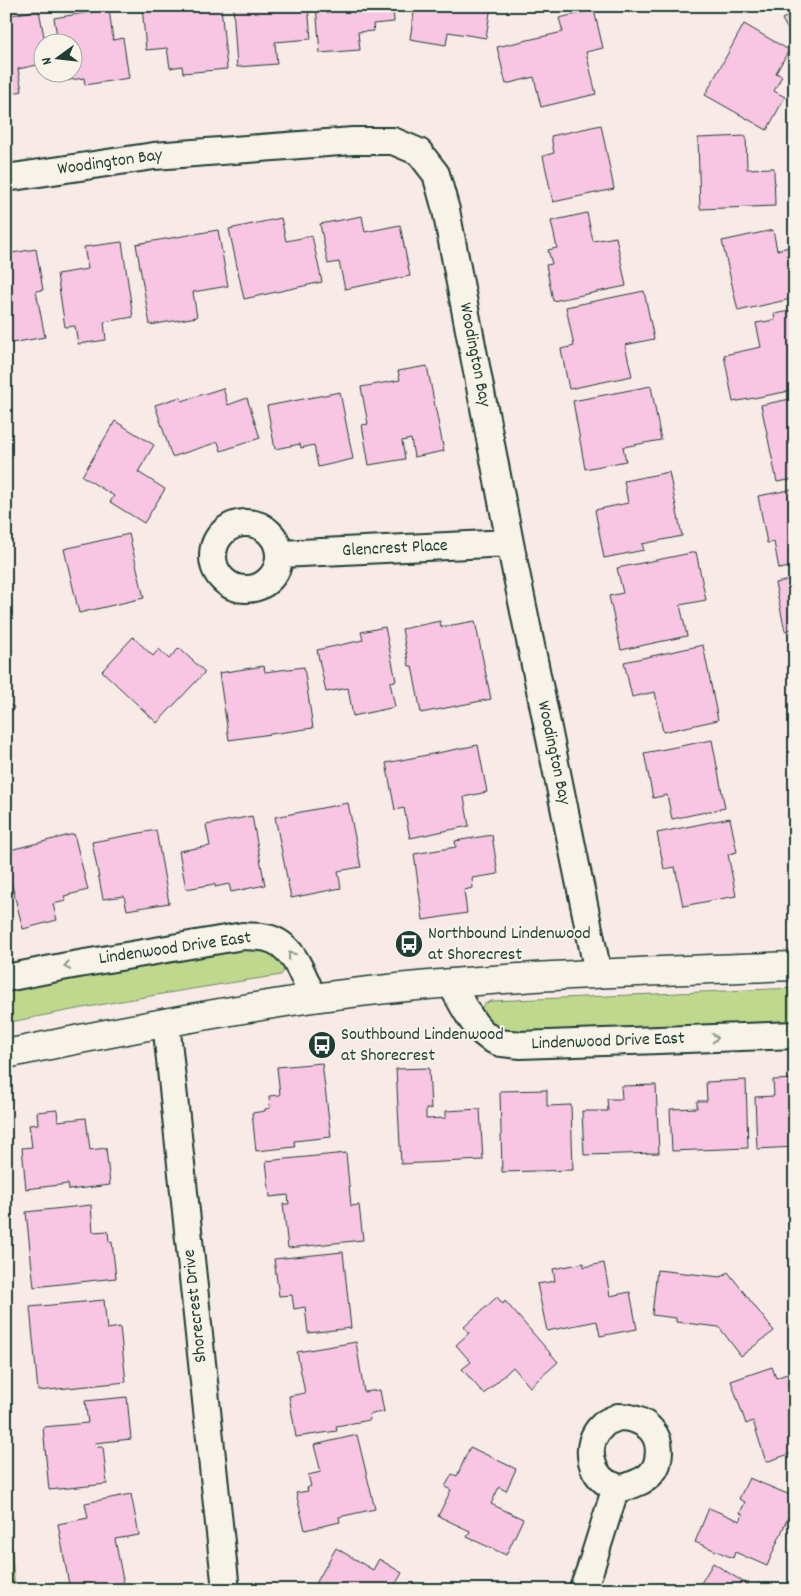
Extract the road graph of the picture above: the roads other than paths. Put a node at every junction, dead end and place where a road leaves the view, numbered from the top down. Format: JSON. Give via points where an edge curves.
{"nodes":[{"id":1,"x":6,"y":178,"type":"edge"},
{"id":2,"x":510,"y":543,"type":"junction"},
{"id":3,"x":280,"y":554,"type":"dead end"},
{"id":4,"x":795,"y":966,"type":"edge"},
{"id":5,"x":598,"y":973,"type":"junction"},
{"id":6,"x":6,"y":978,"type":"edge"},
{"id":7,"x":451,"y":984,"type":"junction"},
{"id":8,"x":313,"y":998,"type":"junction"},
{"id":9,"x":166,"y":1022,"type":"junction"},
{"id":10,"x":795,"y":1035,"type":"edge"},
{"id":11,"x":6,"y":1054,"type":"edge"},
{"id":12,"x":616,"y":1487,"type":"dead end"},
{"id":13,"x":226,"y":1590,"type":"edge"},
{"id":14,"x":582,"y":1590,"type":"edge"}],
"edges":[{"from":1,"to":2,"type":"street","name":"Woodington Bay","via":[[154,156],[353,141],[393,141],[419,152],[436,174],[446,210]]},
{"from":2,"to":3,"type":"street","name":"Glencrest Place"},
{"from":2,"to":5,"type":"street","name":"Woodington Bay"},
{"from":4,"to":5,"type":"street"},
{"from":5,"to":7,"type":"street"},
{"from":8,"to":6,"type":"street","name":"Lindenwood Drive East","one_way":true,"via":[[294,957],[280,943],[243,936]]},
{"from":7,"to":8,"type":"street"},
{"from":7,"to":10,"type":"street","name":"Lindenwood Drive East","one_way":true,"via":[[476,1025],[499,1043],[520,1045]]},
{"from":8,"to":9,"type":"street"},
{"from":9,"to":11,"type":"street"},
{"from":9,"to":13,"type":"street","name":"Shorecrest Drive"},
{"from":12,"to":14,"type":"street"}]}
